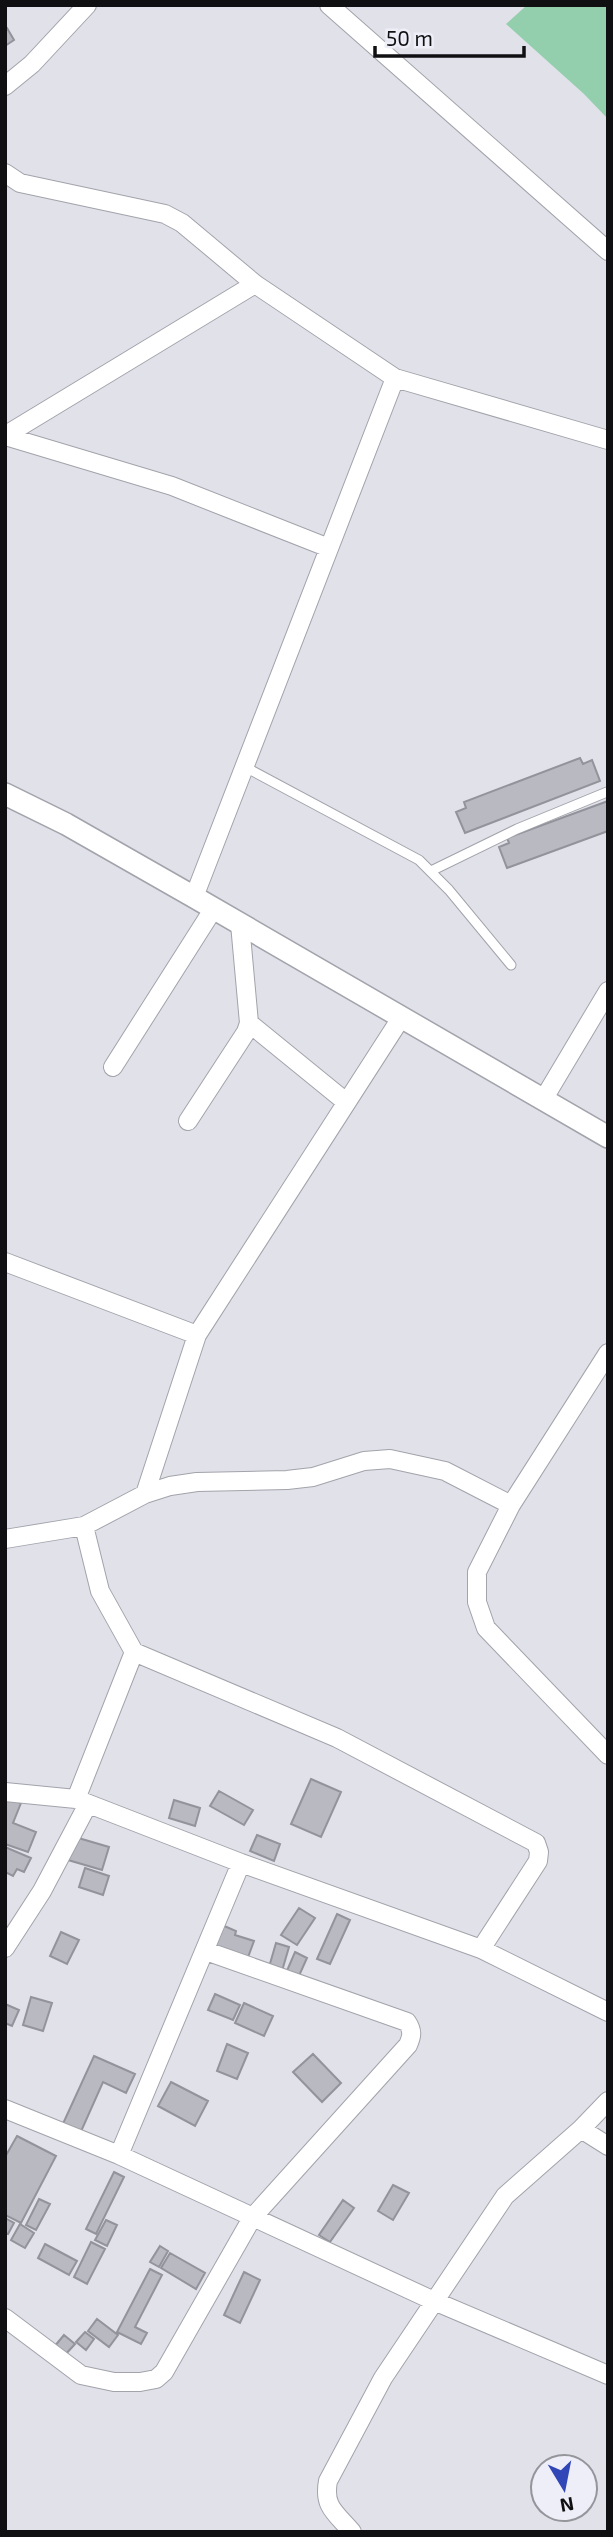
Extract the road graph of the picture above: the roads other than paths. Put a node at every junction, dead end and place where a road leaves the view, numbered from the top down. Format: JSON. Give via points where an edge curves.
{"nodes":[{"id":1,"x":87,"y":5,"type":"edge"},
{"id":2,"x":328,"y":5,"type":"edge"},
{"id":3,"x":5,"y":86,"type":"edge"},
{"id":4,"x":5,"y":173,"type":"edge"},
{"id":5,"x":608,"y":251,"type":"edge"},
{"id":6,"x":255,"y":284,"type":"junction"},
{"id":7,"x":395,"y":378,"type":"junction"},
{"id":8,"x":6,"y":435,"type":"edge"},
{"id":9,"x":608,"y":440,"type":"edge"},
{"id":10,"x":329,"y":548,"type":"junction"},
{"id":11,"x":244,"y":767,"type":"junction"},
{"id":12,"x":607,"y":792,"type":"edge"},
{"id":13,"x":5,"y":794,"type":"edge"},
{"id":14,"x":431,"y":871,"type":"junction"},
{"id":15,"x":194,"y":897,"type":"junction"},
{"id":16,"x":214,"y":908,"type":"junction"},
{"id":17,"x":240,"y":924,"type":"junction"},
{"id":18,"x":511,"y":965,"type":"dead end"},
{"id":19,"x":608,"y":991,"type":"edge"},
{"id":20,"x":401,"y":1018,"type":"junction"},
{"id":21,"x":249,"y":1023,"type":"junction"},
{"id":22,"x":113,"y":1067,"type":"dead end"},
{"id":23,"x":542,"y":1100,"type":"junction"},
{"id":24,"x":346,"y":1102,"type":"junction"},
{"id":25,"x":188,"y":1121,"type":"dead end"},
{"id":26,"x":608,"y":1137,"type":"edge"},
{"id":27,"x":5,"y":1262,"type":"edge"},
{"id":28,"x":197,"y":1335,"type":"junction"},
{"id":29,"x":608,"y":1353,"type":"edge"},
{"id":30,"x":145,"y":1494,"type":"junction"},
{"id":31,"x":511,"y":1505,"type":"junction"},
{"id":32,"x":84,"y":1526,"type":"junction"},
{"id":33,"x":5,"y":1539,"type":"edge"},
{"id":34,"x":134,"y":1651,"type":"junction"},
{"id":35,"x":608,"y":1755,"type":"edge"},
{"id":36,"x":5,"y":1792,"type":"edge"},
{"id":37,"x":82,"y":1802,"type":"junction"},
{"id":38,"x":241,"y":1863,"type":"junction"},
{"id":39,"x":5,"y":1948,"type":"edge"},
{"id":40,"x":481,"y":1949,"type":"junction"},
{"id":41,"x":206,"y":1951,"type":"junction"},
{"id":42,"x":608,"y":2012,"type":"edge"},
{"id":43,"x":608,"y":2101,"type":"edge"},
{"id":44,"x":5,"y":2109,"type":"edge"},
{"id":45,"x":581,"y":2129,"type":"junction"},
{"id":46,"x":608,"y":2146,"type":"edge"},
{"id":47,"x":119,"y":2155,"type":"junction"},
{"id":48,"x":251,"y":2218,"type":"junction"},
{"id":49,"x":434,"y":2301,"type":"junction"},
{"id":50,"x":5,"y":2318,"type":"edge"},
{"id":51,"x":608,"y":2375,"type":"edge"},
{"id":52,"x":352,"y":2532,"type":"edge"}],
"edges":[{"from":1,"to":3,"type":"street"},
{"from":2,"to":5,"type":"street"},
{"from":4,"to":6,"type":"street","via":[[20,183],[165,214]]},
{"from":6,"to":7,"type":"street"},
{"from":6,"to":8,"type":"street"},
{"from":7,"to":9,"type":"street"},
{"from":7,"to":10,"type":"street"},
{"from":8,"to":10,"type":"street","via":[[172,486]]},
{"from":10,"to":11,"type":"street"},
{"from":11,"to":14,"type":"lane","via":[[419,860]]},
{"from":11,"to":15,"type":"street"},
{"from":12,"to":14,"type":"lane"},
{"from":13,"to":15,"type":"street"},
{"from":14,"to":18,"type":"lane"},
{"from":15,"to":16,"type":"street"},
{"from":16,"to":17,"type":"street"},
{"from":16,"to":22,"type":"street"},
{"from":17,"to":20,"type":"street"},
{"from":17,"to":21,"type":"street"},
{"from":19,"to":23,"type":"street"},
{"from":20,"to":23,"type":"street"},
{"from":20,"to":24,"type":"street"},
{"from":21,"to":24,"type":"street"},
{"from":21,"to":25,"type":"street"},
{"from":23,"to":26,"type":"street"},
{"from":24,"to":28,"type":"street"},
{"from":27,"to":28,"type":"street"},
{"from":28,"to":30,"type":"street"},
{"from":29,"to":31,"type":"street"},
{"from":30,"to":31,"type":"street","via":[[197,1482],[313,1477],[364,1461],[390,1459],[444,1471]]},
{"from":30,"to":32,"type":"street"},
{"from":31,"to":35,"type":"street","via":[[477,1572],[477,1602],[486,1628]]},
{"from":32,"to":33,"type":"street"},
{"from":32,"to":34,"type":"street","via":[[100,1591]]},
{"from":34,"to":37,"type":"street"},
{"from":34,"to":40,"type":"street","via":[[337,1738],[536,1843],[538,1861]]},
{"from":36,"to":37,"type":"street"},
{"from":37,"to":38,"type":"street"},
{"from":37,"to":39,"type":"street","via":[[42,1891]]},
{"from":38,"to":40,"type":"street"},
{"from":38,"to":41,"type":"street"},
{"from":40,"to":42,"type":"street"},
{"from":41,"to":47,"type":"street"},
{"from":41,"to":48,"type":"street","via":[[407,2022],[412,2029],[408,2045]]},
{"from":43,"to":45,"type":"street"},
{"from":44,"to":47,"type":"street"},
{"from":45,"to":46,"type":"street"},
{"from":45,"to":49,"type":"street","via":[[505,2196]]},
{"from":47,"to":48,"type":"street"},
{"from":48,"to":49,"type":"street"},
{"from":48,"to":50,"type":"street","via":[[156,2379],[114,2382],[80,2375]]},
{"from":49,"to":51,"type":"street"},
{"from":49,"to":52,"type":"street","via":[[383,2378],[328,2481],[327,2504]]}]}
